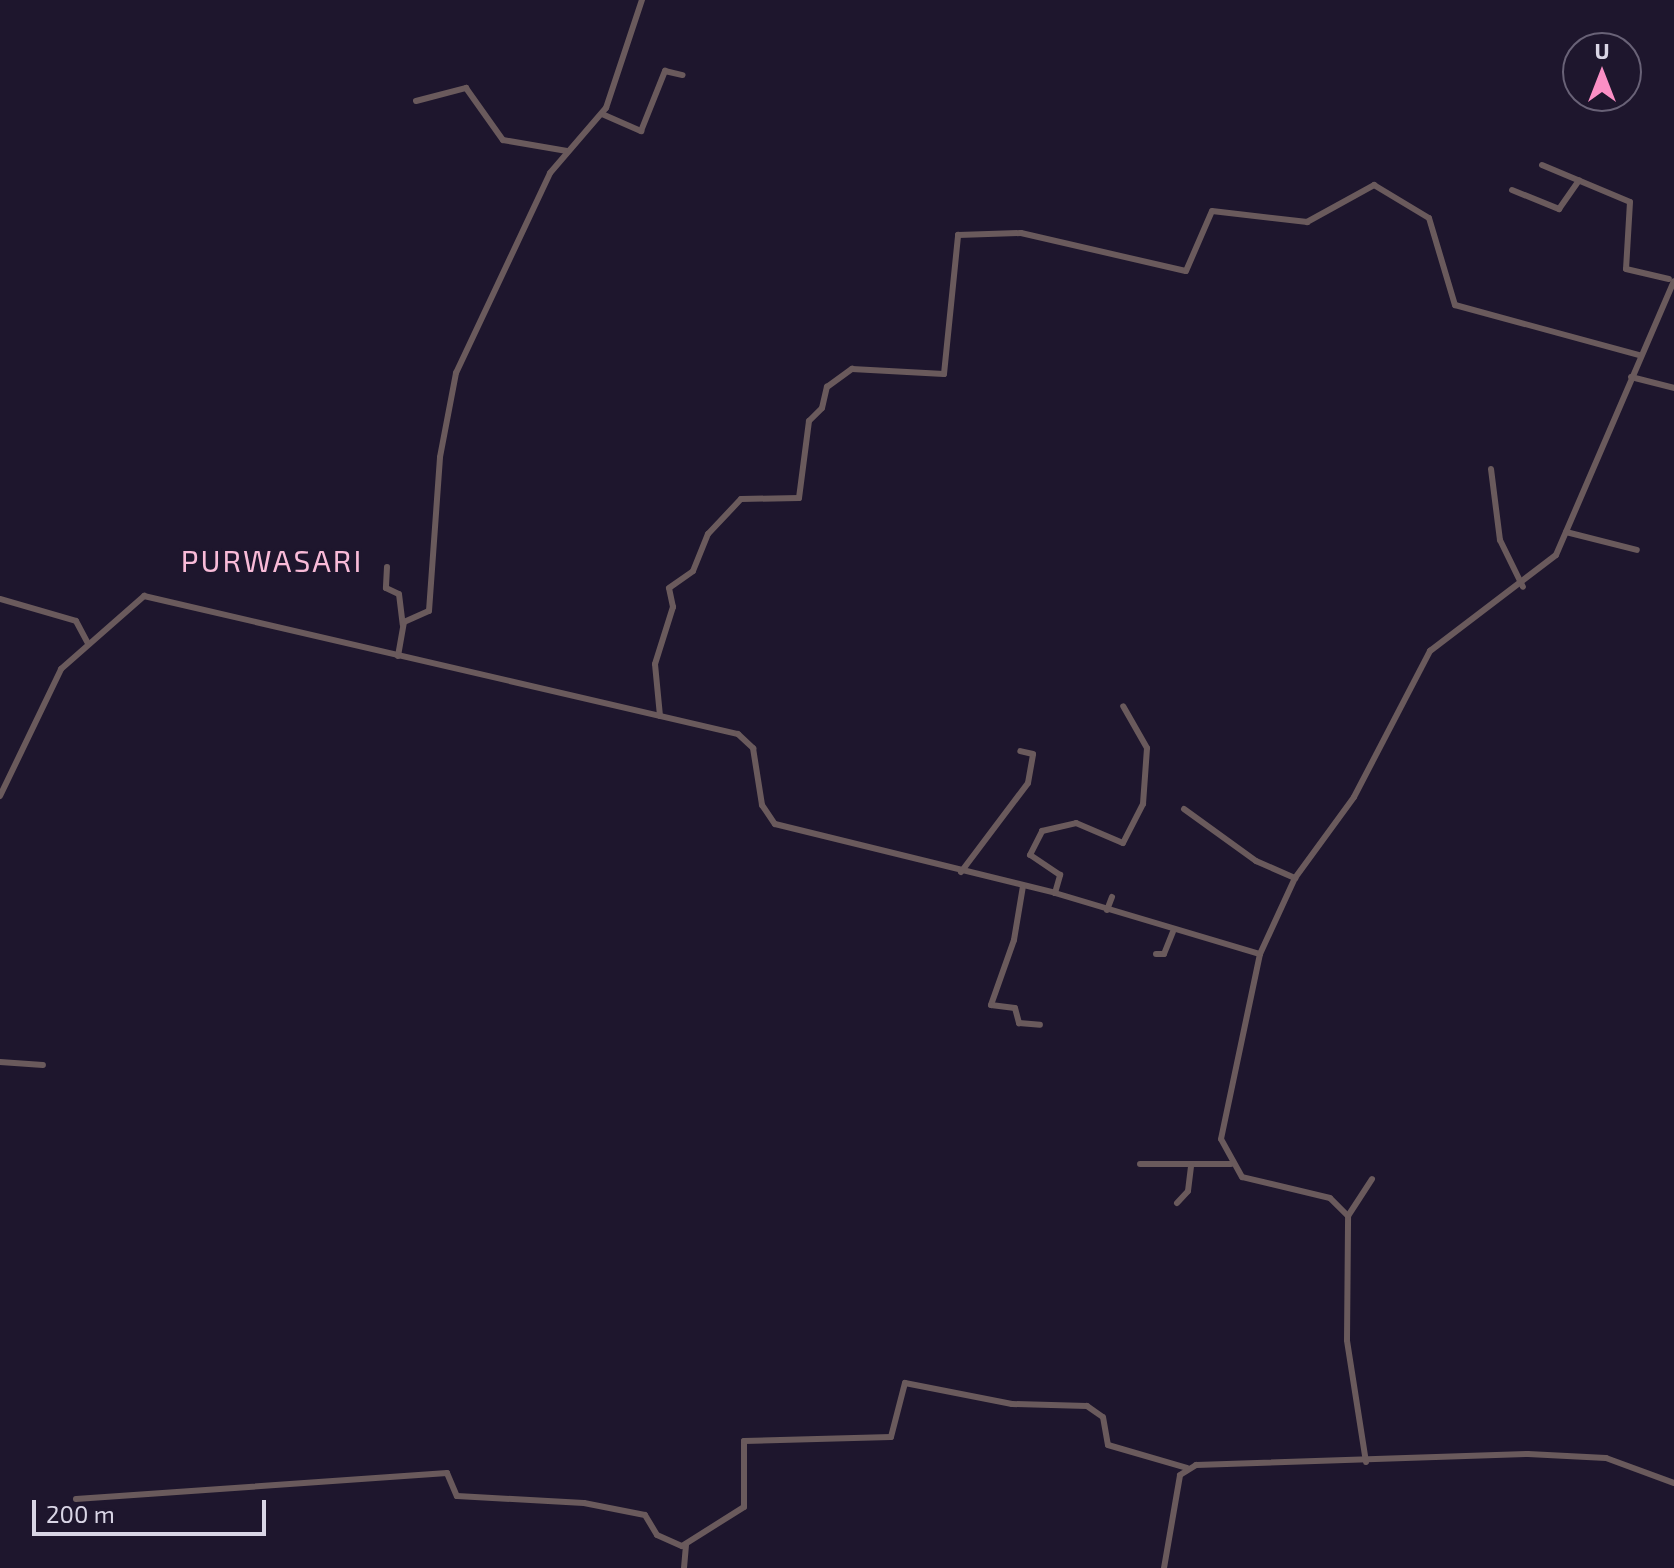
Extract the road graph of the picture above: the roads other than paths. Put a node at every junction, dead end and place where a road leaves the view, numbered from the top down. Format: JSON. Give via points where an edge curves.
{"nodes":[{"id":1,"x":642,"y":0,"type":"edge"},
{"id":2,"x":683,"y":75,"type":"dead end"},
{"id":3,"x":416,"y":101,"type":"dead end"},
{"id":4,"x":602,"y":114,"type":"junction"},
{"id":5,"x":567,"y":151,"type":"junction"},
{"id":6,"x":1542,"y":165,"type":"dead end"},
{"id":7,"x":1579,"y":180,"type":"junction"},
{"id":8,"x":1512,"y":190,"type":"dead end"},
{"id":9,"x":1671,"y":280,"type":"edge"},
{"id":10,"x":1639,"y":355,"type":"junction"},
{"id":11,"x":1631,"y":377,"type":"junction"},
{"id":12,"x":1674,"y":388,"type":"edge"},
{"id":13,"x":1491,"y":469,"type":"dead end"},
{"id":14,"x":1566,"y":532,"type":"junction"},
{"id":15,"x":1637,"y":550,"type":"dead end"},
{"id":16,"x":387,"y":567,"type":"dead end"},
{"id":17,"x":1523,"y":587,"type":"junction"},
{"id":18,"x":0,"y":599,"type":"edge"},
{"id":19,"x":403,"y":625,"type":"junction"},
{"id":20,"x":87,"y":642,"type":"junction"},
{"id":21,"x":398,"y":656,"type":"junction"},
{"id":22,"x":1123,"y":706,"type":"dead end"},
{"id":23,"x":660,"y":716,"type":"junction"},
{"id":24,"x":1020,"y":751,"type":"dead end"},
{"id":25,"x":0,"y":796,"type":"edge"},
{"id":26,"x":1184,"y":809,"type":"dead end"},
{"id":27,"x":961,"y":872,"type":"junction"},
{"id":28,"x":1295,"y":878,"type":"junction"},
{"id":29,"x":1023,"y":886,"type":"junction"},
{"id":30,"x":1055,"y":893,"type":"junction"},
{"id":31,"x":1112,"y":897,"type":"dead end"},
{"id":32,"x":1107,"y":910,"type":"junction"},
{"id":33,"x":1173,"y":932,"type":"junction"},
{"id":34,"x":1156,"y":954,"type":"dead end"},
{"id":35,"x":1260,"y":954,"type":"junction"},
{"id":36,"x":1040,"y":1025,"type":"dead end"},
{"id":37,"x":0,"y":1062,"type":"edge"},
{"id":38,"x":43,"y":1065,"type":"dead end"},
{"id":39,"x":1140,"y":1164,"type":"dead end"},
{"id":40,"x":1231,"y":1164,"type":"junction"},
{"id":41,"x":1191,"y":1165,"type":"junction"},
{"id":42,"x":1372,"y":1179,"type":"dead end"},
{"id":43,"x":1177,"y":1203,"type":"dead end"},
{"id":44,"x":1348,"y":1216,"type":"junction"},
{"id":45,"x":1366,"y":1462,"type":"junction"},
{"id":46,"x":1187,"y":1468,"type":"junction"},
{"id":47,"x":1674,"y":1483,"type":"edge"},
{"id":48,"x":76,"y":1499,"type":"dead end"},
{"id":49,"x":686,"y":1544,"type":"junction"},
{"id":50,"x":684,"y":1568,"type":"edge"},
{"id":51,"x":1164,"y":1568,"type":"edge"}],
"edges":[{"from":1,"to":4,"type":"street"},
{"from":2,"to":4,"type":"street","via":[[665,71],[641,131]]},
{"from":3,"to":5,"type":"street","via":[[466,88],[503,140]]},
{"from":4,"to":5,"type":"street"},
{"from":5,"to":19,"type":"street","via":[[456,373],[440,457],[429,611]]},
{"from":6,"to":7,"type":"street"},
{"from":7,"to":8,"type":"street","via":[[1559,209]]},
{"from":7,"to":9,"type":"street","via":[[1630,202],[1626,269]]},
{"from":9,"to":10,"type":"street"},
{"from":10,"to":11,"type":"street"},
{"from":10,"to":23,"type":"street","via":[[1453,304],[1429,218],[1374,185],[1307,222],[1212,211],[1186,271],[1021,233],[958,235],[944,374],[850,369],[827,387],[822,408],[809,421],[799,498],[741,499],[708,534],[695,568],[667,590],[673,607],[655,664]]},
{"from":11,"to":12,"type":"street"},
{"from":11,"to":14,"type":"street"},
{"from":13,"to":17,"type":"street","via":[[1500,540]]},
{"from":14,"to":15,"type":"street"},
{"from":14,"to":17,"type":"street","via":[[1556,555]]},
{"from":16,"to":19,"type":"street","via":[[386,588],[399,595]]},
{"from":17,"to":28,"type":"street","via":[[1430,651],[1354,797]]},
{"from":18,"to":20,"type":"street","via":[[73,619]]},
{"from":19,"to":21,"type":"street"},
{"from":20,"to":21,"type":"street","via":[[144,596]]},
{"from":20,"to":25,"type":"street","via":[[43,699]]},
{"from":21,"to":23,"type":"street"},
{"from":22,"to":30,"type":"street","via":[[1147,748],[1143,804],[1123,843],[1076,823],[1042,831],[1030,855],[1060,875]]},
{"from":23,"to":27,"type":"street","via":[[748,741],[762,805],[775,824]]},
{"from":24,"to":27,"type":"street","via":[[1033,754],[1029,780]]},
{"from":26,"to":28,"type":"street","via":[[1256,861]]},
{"from":27,"to":29,"type":"street"},
{"from":28,"to":35,"type":"street"},
{"from":29,"to":30,"type":"street"},
{"from":29,"to":36,"type":"street","via":[[1014,940],[991,1005],[1015,1008],[1019,1023]]},
{"from":30,"to":32,"type":"street"},
{"from":31,"to":32,"type":"street"},
{"from":32,"to":33,"type":"street"},
{"from":33,"to":34,"type":"street","via":[[1164,954]]},
{"from":33,"to":35,"type":"street"},
{"from":35,"to":40,"type":"street","via":[[1223,1118]]},
{"from":37,"to":38,"type":"street"},
{"from":39,"to":41,"type":"street"},
{"from":40,"to":41,"type":"street"},
{"from":40,"to":44,"type":"street","via":[[1251,1182],[1336,1200]]},
{"from":41,"to":43,"type":"street","via":[[1188,1191]]},
{"from":42,"to":44,"type":"street"},
{"from":44,"to":45,"type":"street","via":[[1347,1340]]},
{"from":45,"to":46,"type":"street"},
{"from":45,"to":47,"type":"street","via":[[1425,1455],[1606,1458]]},
{"from":46,"to":49,"type":"street","via":[[1110,1447],[1103,1417],[1087,1406],[1012,1404],[905,1383],[891,1437],[744,1441],[744,1507]]},
{"from":46,"to":51,"type":"street"},
{"from":48,"to":49,"type":"street","via":[[447,1473],[457,1496],[618,1508],[648,1516],[657,1535]]},
{"from":49,"to":50,"type":"street"}]}
